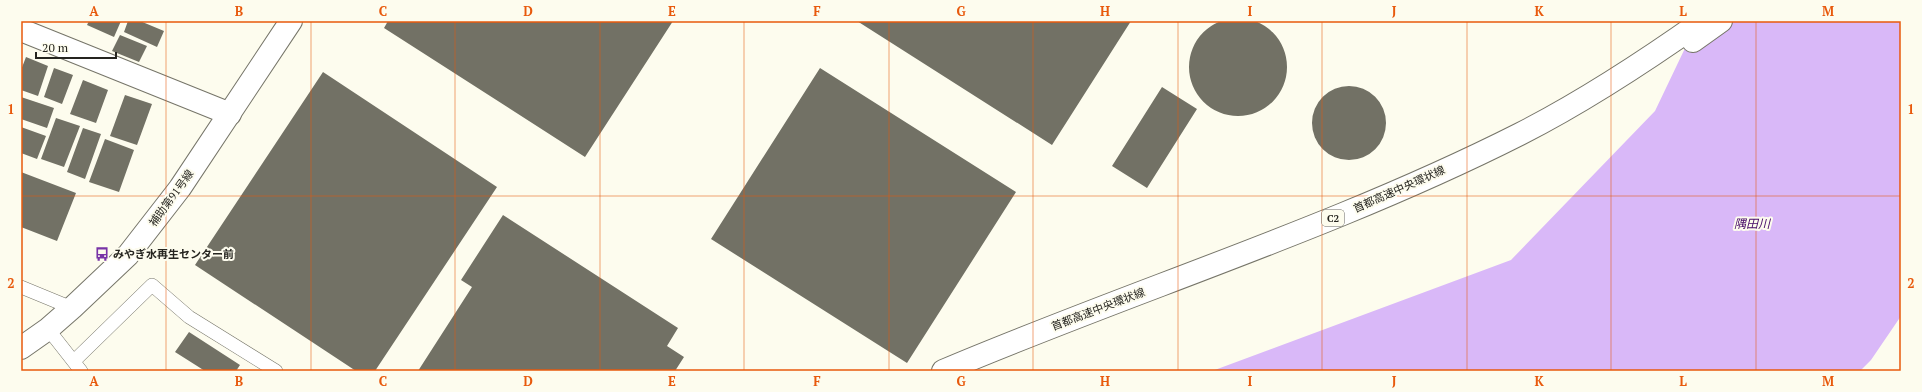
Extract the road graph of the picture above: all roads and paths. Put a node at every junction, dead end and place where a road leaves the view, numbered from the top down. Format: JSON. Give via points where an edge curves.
{"nodes":[{"id":1,"x":291,"y":21,"type":"edge"},
{"id":2,"x":1702,"y":21,"type":"edge"},
{"id":3,"x":1721,"y":21,"type":"edge"},
{"id":4,"x":21,"y":30,"type":"edge"},
{"id":5,"x":230,"y":114,"type":"junction"},
{"id":6,"x":21,"y":287,"type":"edge"},
{"id":7,"x":72,"y":308,"type":"junction"},
{"id":8,"x":48,"y":329,"type":"junction"},
{"id":9,"x":21,"y":348,"type":"edge"},
{"id":10,"x":77,"y":366,"type":"edge"},
{"id":11,"x":276,"y":371,"type":"edge"},
{"id":12,"x":943,"y":371,"type":"edge"},
{"id":13,"x":972,"y":371,"type":"edge"}],
"edges":[{"from":1,"to":5,"type":"main road","name":"補助第91号線"},
{"from":2,"to":12,"type":"main road","name":"首都高速中央環状線","number":"C2","via":[[1642,63],[1521,134],[1400,190]]},
{"from":3,"to":13,"type":"main road","name":"首都高速中央環状線","number":"C2","via":[[1643,76],[1592,106],[1526,143],[1401,203]]},
{"from":4,"to":5,"type":"main road"},
{"from":5,"to":7,"type":"main road","name":"補助第91号線","via":[[180,188],[128,255]]},
{"from":6,"to":7,"type":"lane"},
{"from":7,"to":8,"type":"main road","name":"補助第91号線"},
{"from":8,"to":9,"type":"main road","name":"補助第91号線"},
{"from":8,"to":10,"type":"lane"},
{"from":10,"to":11,"type":"lane","via":[[152,285],[189,317]]}]}
